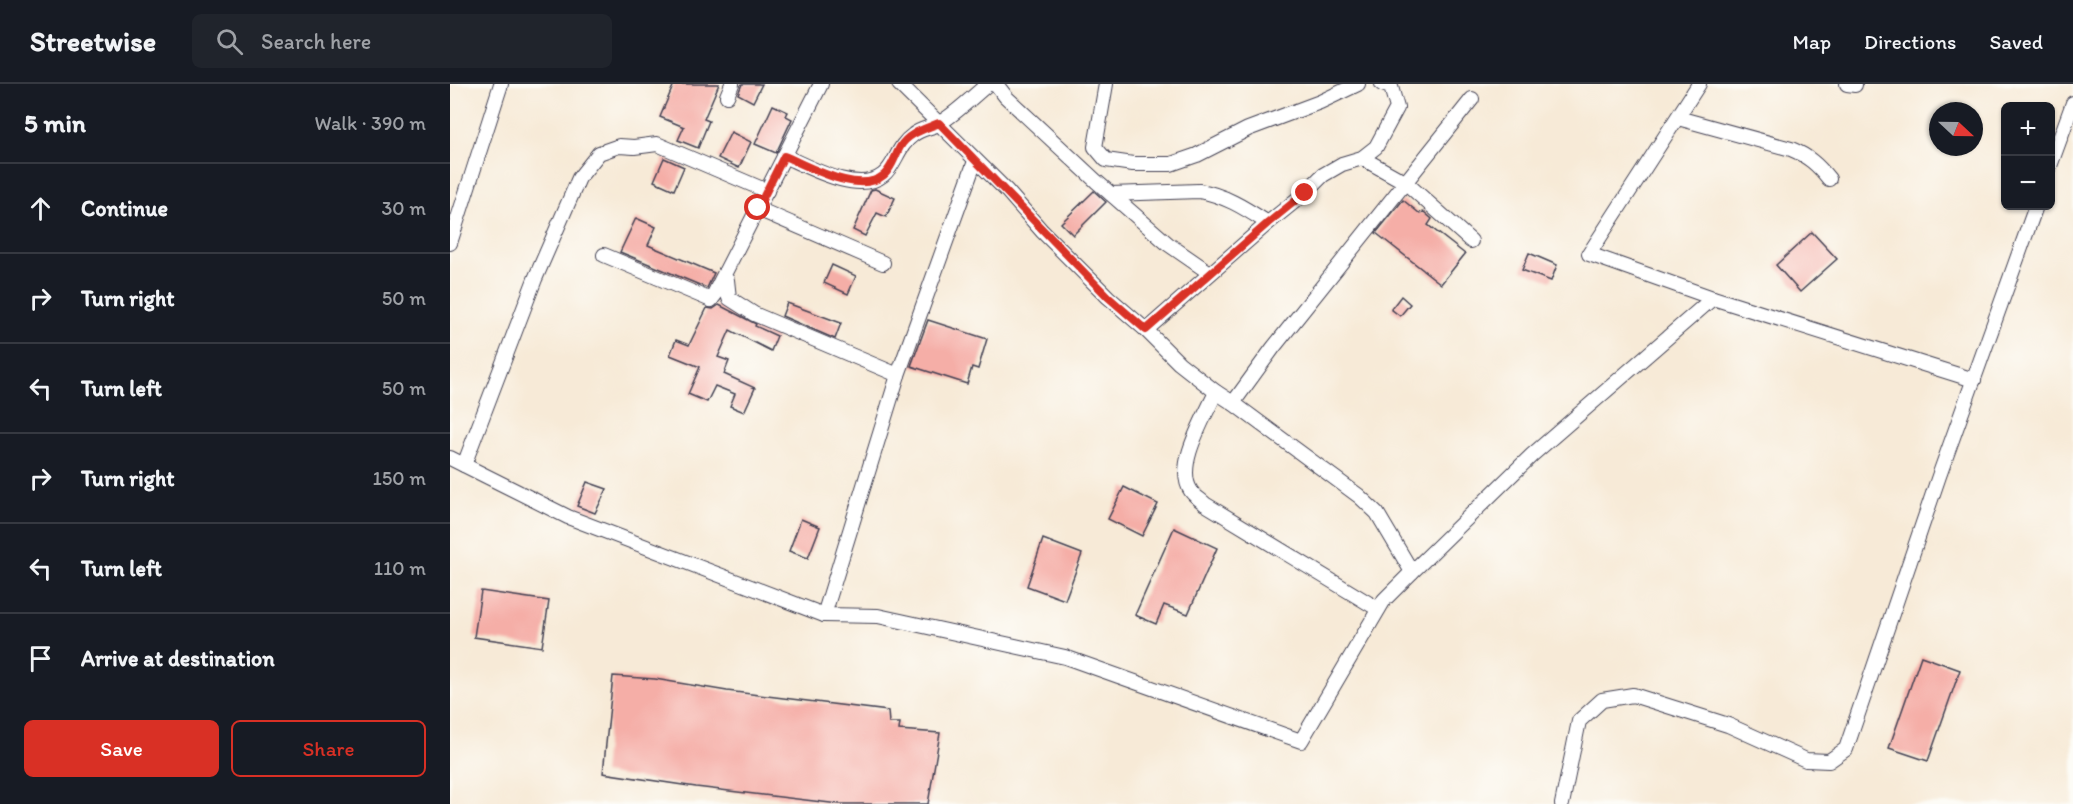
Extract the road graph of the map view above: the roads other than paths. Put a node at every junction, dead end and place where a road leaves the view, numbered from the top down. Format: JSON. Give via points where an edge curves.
{"nodes":[{"id":1,"x":501,"y":84,"type":"edge"},
{"id":2,"x":821,"y":84,"type":"edge"},
{"id":3,"x":899,"y":84,"type":"edge"},
{"id":4,"x":988,"y":84,"type":"edge"},
{"id":5,"x":996,"y":84,"type":"edge"},
{"id":6,"x":1106,"y":84,"type":"edge"},
{"id":7,"x":1358,"y":84,"type":"edge"},
{"id":8,"x":1382,"y":84,"type":"edge"},
{"id":9,"x":1699,"y":84,"type":"edge"},
{"id":10,"x":1472,"y":99,"type":"dead end"},
{"id":11,"x":2073,"y":103,"type":"edge"},
{"id":12,"x":1678,"y":118,"type":"junction"},
{"id":13,"x":939,"y":123,"type":"junction"},
{"id":14,"x":784,"y":156,"type":"junction"},
{"id":15,"x":2054,"y":156,"type":"edge"},
{"id":16,"x":1362,"y":158,"type":"junction"},
{"id":17,"x":975,"y":161,"type":"junction"},
{"id":18,"x":1830,"y":179,"type":"dead end"},
{"id":19,"x":1405,"y":182,"type":"junction"},
{"id":20,"x":767,"y":191,"type":"junction"},
{"id":21,"x":1111,"y":194,"type":"junction"},
{"id":22,"x":758,"y":208,"type":"junction"},
{"id":23,"x":2035,"y":210,"type":"edge"},
{"id":24,"x":1268,"y":223,"type":"junction"},
{"id":25,"x":1471,"y":241,"type":"dead end"},
{"id":26,"x":450,"y":243,"type":"edge"},
{"id":27,"x":603,"y":255,"type":"dead end"},
{"id":28,"x":883,"y":263,"type":"dead end"},
{"id":29,"x":1210,"y":273,"type":"junction"},
{"id":30,"x":1713,"y":298,"type":"junction"},
{"id":31,"x":711,"y":300,"type":"junction"},
{"id":32,"x":1146,"y":330,"type":"junction"},
{"id":33,"x":898,"y":375,"type":"junction"},
{"id":34,"x":1974,"y":380,"type":"junction"},
{"id":35,"x":1216,"y":392,"type":"junction"},
{"id":36,"x":1233,"y":403,"type":"junction"},
{"id":37,"x":450,"y":458,"type":"edge"},
{"id":38,"x":464,"y":465,"type":"junction"},
{"id":39,"x":1412,"y":572,"type":"junction"},
{"id":40,"x":1378,"y":609,"type":"junction"},
{"id":41,"x":824,"y":615,"type":"junction"},
{"id":42,"x":1562,"y":804,"type":"edge"}],
"edges":[{"from":1,"to":26,"type":"street"},
{"from":2,"to":14,"type":"street"},
{"from":3,"to":13,"type":"street"},
{"from":4,"to":13,"type":"street"},
{"from":5,"to":21,"type":"street"},
{"from":6,"to":7,"type":"street","via":[[1095,147],[1106,160],[1133,164],[1171,164],[1197,156],[1248,129]]},
{"from":8,"to":16,"type":"street","via":[[1391,87],[1397,108],[1377,147]]},
{"from":9,"to":12,"type":"street"},
{"from":10,"to":19,"type":"street"},
{"from":11,"to":15,"type":"street"},
{"from":12,"to":18,"type":"street","via":[[1806,155]]},
{"from":12,"to":30,"type":"street","via":[[1589,254]]},
{"from":13,"to":14,"type":"street","via":[[915,133],[902,144],[884,175],[872,181],[835,178]]},
{"from":13,"to":17,"type":"street"},
{"from":14,"to":20,"type":"street"},
{"from":16,"to":19,"type":"street"},
{"from":16,"to":24,"type":"street","via":[[1323,175]]},
{"from":17,"to":32,"type":"street","via":[[1108,297]]},
{"from":17,"to":33,"type":"street"},
{"from":19,"to":25,"type":"street"},
{"from":19,"to":36,"type":"street"},
{"from":20,"to":22,"type":"street"},
{"from":20,"to":38,"type":"street","via":[[657,144],[619,146],[599,153],[579,178],[535,279]]},
{"from":21,"to":24,"type":"street","via":[[1213,193]]},
{"from":21,"to":29,"type":"street","via":[[1168,244]]},
{"from":22,"to":28,"type":"street"},
{"from":22,"to":31,"type":"street"},
{"from":23,"to":34,"type":"street"},
{"from":24,"to":29,"type":"street"},
{"from":27,"to":31,"type":"street"},
{"from":29,"to":32,"type":"street"},
{"from":30,"to":34,"type":"street"},
{"from":30,"to":39,"type":"street","via":[[1532,455]]},
{"from":31,"to":33,"type":"street","via":[[727,280],[729,298],[754,314]]},
{"from":32,"to":35,"type":"street"},
{"from":33,"to":41,"type":"street"},
{"from":34,"to":42,"type":"street","via":[[1846,749],[1829,761],[1806,760],[1728,725],[1633,695],[1602,700],[1579,721]]},
{"from":35,"to":36,"type":"street"},
{"from":35,"to":40,"type":"street","via":[[1188,454],[1185,468],[1191,491],[1205,504]]},
{"from":36,"to":39,"type":"street","via":[[1371,507]]},
{"from":37,"to":38,"type":"street"},
{"from":38,"to":41,"type":"street","via":[[568,518]]},
{"from":39,"to":40,"type":"street"},
{"from":40,"to":41,"type":"street","via":[[1301,741],[1065,657],[878,616]]}]}
